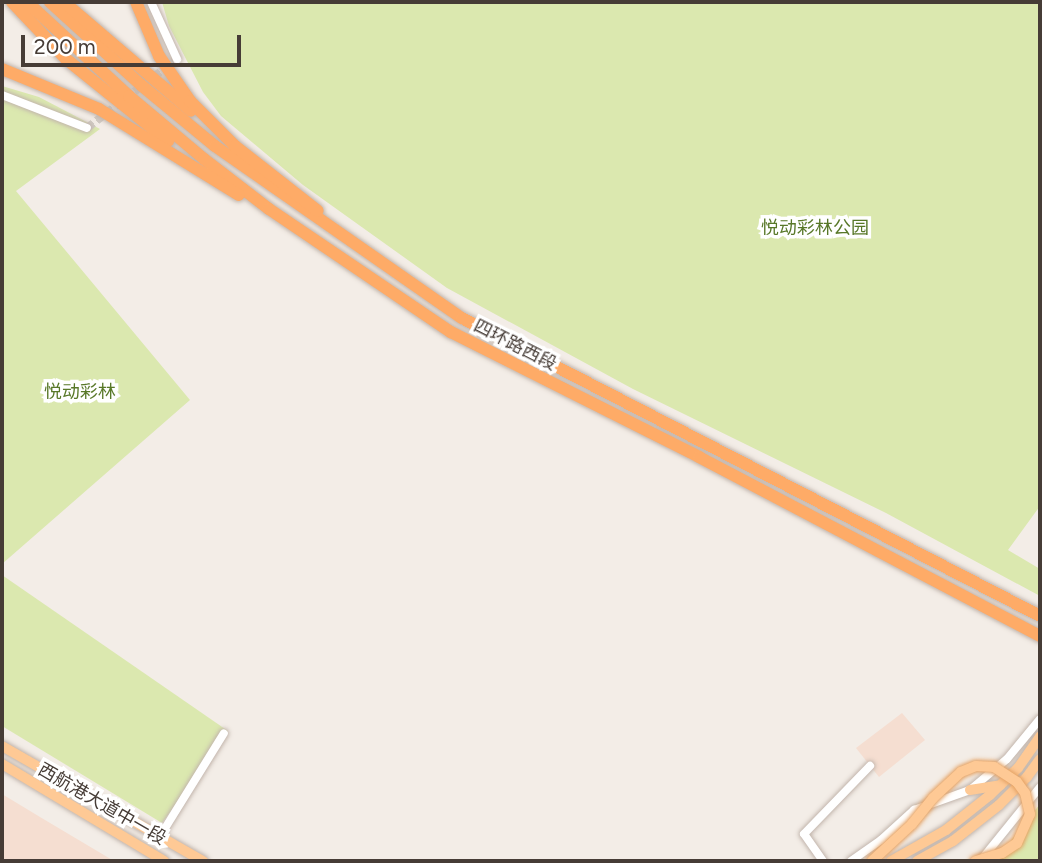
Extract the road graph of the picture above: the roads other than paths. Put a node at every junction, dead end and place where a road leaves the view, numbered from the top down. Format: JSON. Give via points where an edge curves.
{"nodes":[{"id":1,"x":12,"y":2,"type":"edge"},
{"id":2,"x":27,"y":2,"type":"edge"},
{"id":3,"x":50,"y":2,"type":"edge"},
{"id":4,"x":64,"y":2,"type":"edge"},
{"id":5,"x":136,"y":2,"type":"edge"},
{"id":6,"x":150,"y":2,"type":"edge"},
{"id":7,"x":177,"y":59,"type":"dead end"},
{"id":8,"x":2,"y":69,"type":"edge"},
{"id":9,"x":2,"y":95,"type":"edge"},
{"id":10,"x":87,"y":128,"type":"dead end"},
{"id":11,"x":235,"y":146,"type":"junction"},
{"id":12,"x":223,"y":185,"type":"junction"},
{"id":13,"x":270,"y":209,"type":"junction"},
{"id":14,"x":355,"y":243,"type":"junction"},
{"id":15,"x":1040,"y":616,"type":"edge"},
{"id":16,"x":1040,"y":636,"type":"edge"},
{"id":17,"x":1040,"y":719,"type":"edge"},
{"id":18,"x":224,"y":733,"type":"dead end"},
{"id":19,"x":1040,"y":736,"type":"edge"},
{"id":20,"x":2,"y":746,"type":"edge"},
{"id":21,"x":1040,"y":759,"type":"edge"},
{"id":22,"x":2,"y":764,"type":"edge"},
{"id":23,"x":870,"y":766,"type":"dead end"},
{"id":24,"x":1001,"y":785,"type":"junction"},
{"id":25,"x":1040,"y":787,"type":"edge"},
{"id":26,"x":970,"y":790,"type":"junction"},
{"id":27,"x":159,"y":838,"type":"junction"},
{"id":28,"x":164,"y":861,"type":"edge"},
{"id":29,"x":203,"y":861,"type":"edge"},
{"id":30,"x":823,"y":861,"type":"edge"},
{"id":31,"x":851,"y":861,"type":"edge"},
{"id":32,"x":872,"y":861,"type":"edge"},
{"id":33,"x":891,"y":861,"type":"edge"},
{"id":34,"x":917,"y":861,"type":"edge"},
{"id":35,"x":977,"y":861,"type":"edge"}],
"edges":[{"from":1,"to":12,"type":"highway","via":[[66,59]]},
{"from":2,"to":13,"type":"highway","name":"四环路西段","via":[[129,96]]},
{"from":3,"to":14,"type":"highway","name":"四环路西段","via":[[215,146]]},
{"from":4,"to":11,"type":"highway","via":[[146,76]]},
{"from":5,"to":11,"type":"highway","via":[[174,81]]},
{"from":6,"to":7,"type":"street"},
{"from":8,"to":12,"type":"highway","via":[[99,109]]},
{"from":9,"to":10,"type":"street"},
{"from":11,"to":14,"type":"highway"},
{"from":12,"to":13,"type":"highway"},
{"from":13,"to":16,"type":"highway","name":"四环路西段","via":[[451,332]]},
{"from":14,"to":15,"type":"highway","name":"四环路西段","via":[[462,317]]},
{"from":17,"to":26,"type":"street","via":[[1007,759]]},
{"from":18,"to":27,"type":"street"},
{"from":19,"to":24,"type":"main road"},
{"from":20,"to":27,"type":"main road","name":"西航港大道中一段"},
{"from":21,"to":34,"type":"main road","via":[[999,805],[953,841]]},
{"from":22,"to":28,"type":"main road","name":"西航港大道中一段"},
{"from":23,"to":30,"type":"street","via":[[804,834]]},
{"from":24,"to":26,"type":"main road"},
{"from":24,"to":33,"type":"main road","via":[[946,830]]},
{"from":25,"to":35,"type":"street"},
{"from":26,"to":31,"type":"street","via":[[914,810]]},
{"from":27,"to":29,"type":"main road","name":"西航港大道中一段"},
{"from":32,"to":35,"type":"main road","bridge":true,"via":[[955,776],[976,766],[994,767],[1017,782],[1030,814],[1017,843]]}]}
